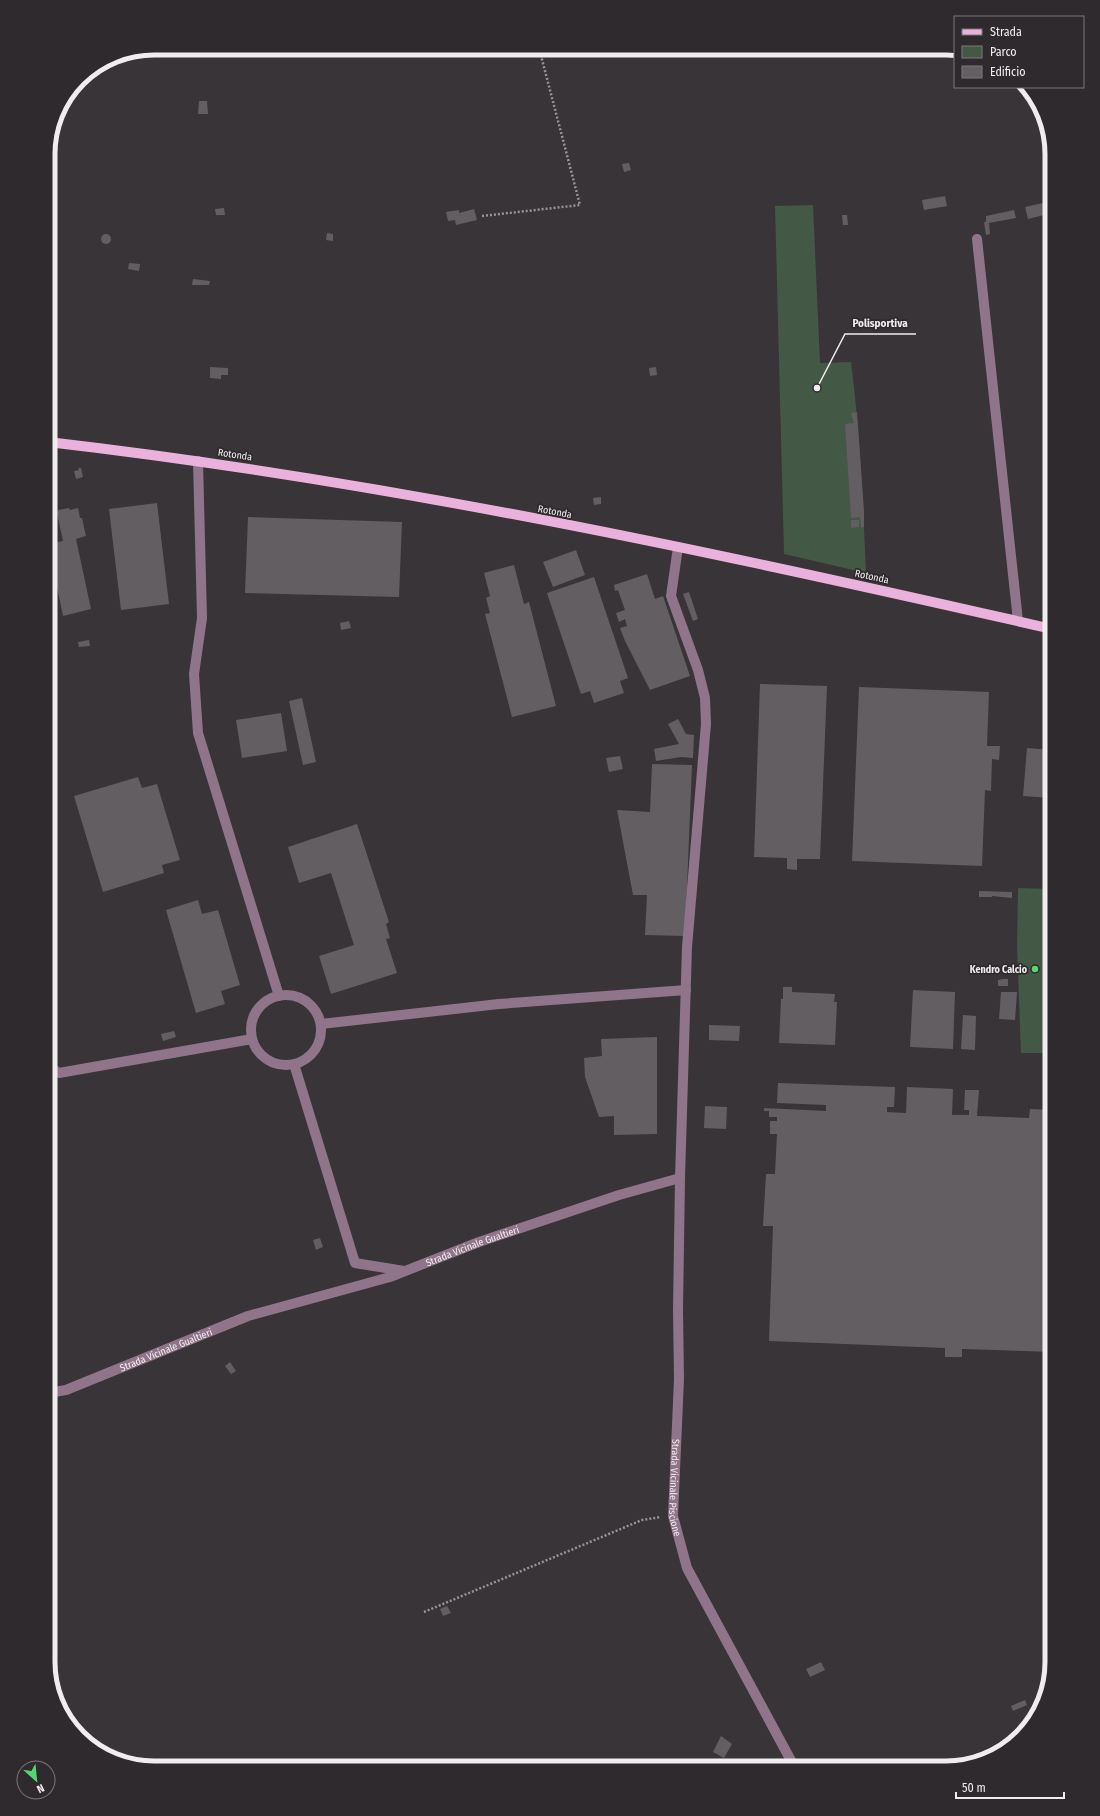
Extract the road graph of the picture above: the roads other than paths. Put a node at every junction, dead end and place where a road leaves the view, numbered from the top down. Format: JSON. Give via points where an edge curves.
{"nodes":[{"id":1,"x":977,"y":239,"type":"dead end"},
{"id":2,"x":55,"y":443,"type":"edge"},
{"id":3,"x":198,"y":461,"type":"junction"},
{"id":4,"x":678,"y":547,"type":"junction"},
{"id":5,"x":1018,"y":621,"type":"junction"},
{"id":6,"x":1045,"y":627,"type":"edge"},
{"id":7,"x":686,"y":990,"type":"junction"},
{"id":8,"x":279,"y":996,"type":"junction"},
{"id":9,"x":321,"y":1024,"type":"junction"},
{"id":10,"x":252,"y":1039,"type":"junction"},
{"id":11,"x":294,"y":1064,"type":"junction"},
{"id":12,"x":55,"y":1070,"type":"edge"},
{"id":13,"x":680,"y":1178,"type":"junction"},
{"id":14,"x":404,"y":1272,"type":"junction"},
{"id":15,"x":55,"y":1392,"type":"edge"},
{"id":16,"x":791,"y":1761,"type":"edge"}],
"edges":[{"from":1,"to":5,"type":"street"},
{"from":2,"to":3,"type":"main road","name":"Rotonda"},
{"from":3,"to":4,"type":"main road","name":"Rotonda","via":[[428,498]]},
{"from":3,"to":8,"type":"street","via":[[202,618],[194,674],[198,733]]},
{"from":4,"to":5,"type":"main road","name":"Rotonda"},
{"from":4,"to":7,"type":"street","via":[[670,596],[698,670],[705,698],[706,724],[687,947]]},
{"from":5,"to":6,"type":"main road","name":"Rotonda"},
{"from":7,"to":9,"type":"street","via":[[499,1004]]},
{"from":7,"to":13,"type":"street"},
{"from":8,"to":9,"type":"street","via":[[290,995],[306,1002],[317,1014]]},
{"from":8,"to":10,"type":"street","via":[[268,1000],[260,1007],[251,1028]]},
{"from":9,"to":11,"type":"street","via":[[321,1036],[317,1047],[310,1056]]},
{"from":10,"to":11,"type":"street","via":[[257,1050],[265,1058],[276,1064]]},
{"from":10,"to":12,"type":"street","via":[[59,1073]]},
{"from":11,"to":14,"type":"street","via":[[355,1263]]},
{"from":13,"to":14,"type":"street","name":"Strada Vicinale Gualtieri","via":[[619,1195],[479,1242]]},
{"from":13,"to":16,"type":"street","name":"Strada Vicinale Piscione","via":[[679,1379],[673,1516],[687,1568]]},
{"from":14,"to":15,"type":"street","name":"Strada Vicinale Gualtieri","via":[[248,1316],[66,1390]]}]}
